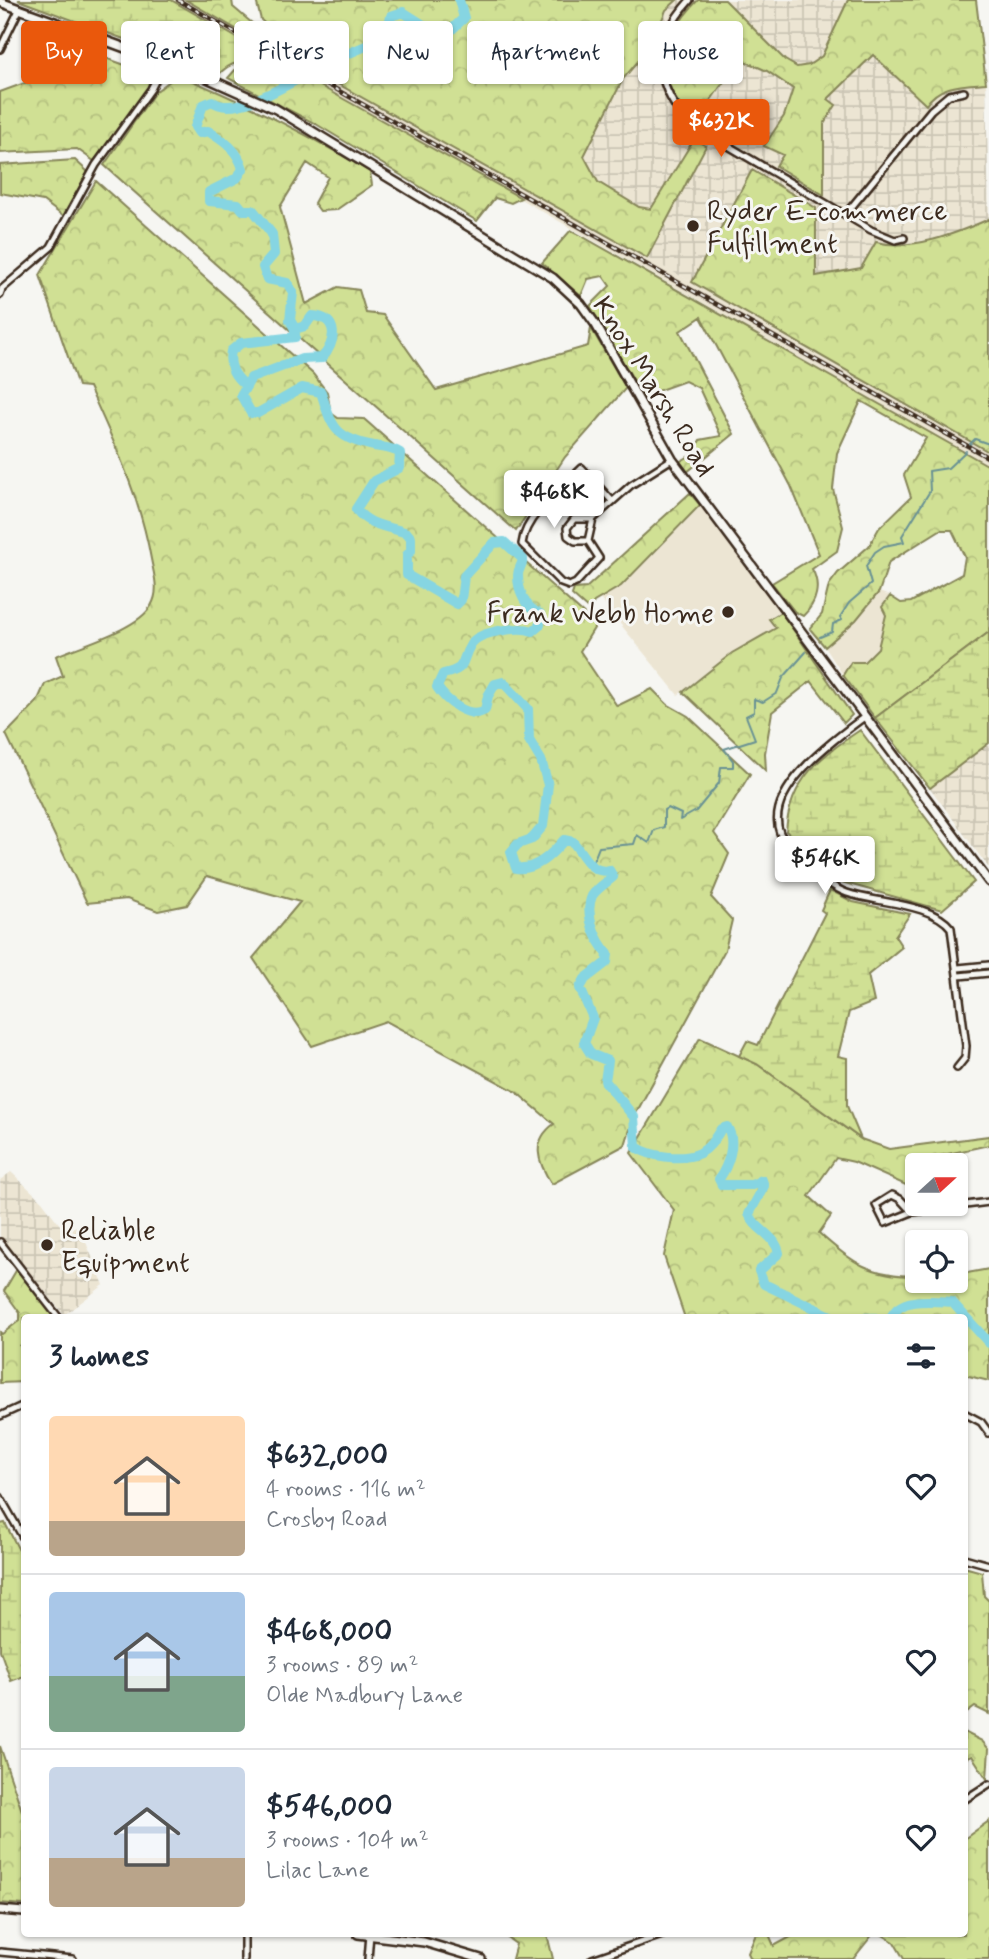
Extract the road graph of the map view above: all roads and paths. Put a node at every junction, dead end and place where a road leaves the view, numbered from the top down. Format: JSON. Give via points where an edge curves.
{"nodes":[{"id":1,"x":690,"y":0,"type":"edge"},
{"id":2,"x":0,"y":2,"type":"edge"},
{"id":3,"x":19,"y":10,"type":"junction"},
{"id":4,"x":121,"y":46,"type":"edge"},
{"id":5,"x":0,"y":49,"type":"edge"},
{"id":6,"x":220,"y":83,"type":"edge"},
{"id":7,"x":154,"y":84,"type":"edge"},
{"id":8,"x":964,"y":92,"type":"dead end"},
{"id":9,"x":845,"y":215,"type":"junction"},
{"id":10,"x":904,"y":238,"type":"dead end"},
{"id":11,"x":0,"y":295,"type":"edge"},
{"id":12,"x":672,"y":459,"type":"junction"},
{"id":13,"x":612,"y":501,"type":"junction"},
{"id":14,"x":593,"y":519,"type":"junction"},
{"id":15,"x":588,"y":541,"type":"junction"},
{"id":16,"x":863,"y":718,"type":"junction"},
{"id":17,"x":988,"y":878,"type":"edge"},
{"id":18,"x":989,"y":965,"type":"edge"},
{"id":19,"x":958,"y":968,"type":"junction"},
{"id":20,"x":989,"y":973,"type":"edge"},
{"id":21,"x":959,"y":976,"type":"junction"},
{"id":22,"x":957,"y":1068,"type":"dead end"},
{"id":23,"x":989,"y":1202,"type":"edge"},
{"id":24,"x":968,"y":1205,"type":"edge"},
{"id":25,"x":912,"y":1212,"type":"joint"},
{"id":26,"x":0,"y":1241,"type":"edge"},
{"id":27,"x":56,"y":1314,"type":"edge"},
{"id":28,"x":21,"y":1406,"type":"edge"},
{"id":29,"x":968,"y":1415,"type":"edge"},
{"id":30,"x":0,"y":1416,"type":"edge"},
{"id":31,"x":989,"y":1433,"type":"edge"},
{"id":32,"x":0,"y":1497,"type":"edge"},
{"id":33,"x":21,"y":1534,"type":"edge"},
{"id":34,"x":968,"y":1559,"type":"edge"},
{"id":35,"x":989,"y":1565,"type":"edge"},
{"id":36,"x":989,"y":1784,"type":"edge"},
{"id":37,"x":968,"y":1797,"type":"edge"},
{"id":38,"x":0,"y":1910,"type":"edge"},
{"id":39,"x":21,"y":1912,"type":"edge"},
{"id":40,"x":244,"y":1937,"type":"edge"},
{"id":41,"x":370,"y":1937,"type":"edge"},
{"id":42,"x":391,"y":1937,"type":"edge"},
{"id":43,"x":656,"y":1937,"type":"edge"},
{"id":44,"x":0,"y":1952,"type":"edge"},
{"id":45,"x":43,"y":1957,"type":"edge"},
{"id":46,"x":73,"y":1959,"type":"edge"},
{"id":47,"x":244,"y":1959,"type":"edge"},
{"id":48,"x":368,"y":1959,"type":"edge"},
{"id":49,"x":481,"y":1959,"type":"edge"},
{"id":50,"x":592,"y":1959,"type":"edge"}],
"edges":[{"from":1,"to":9,"type":"street","via":[[670,25],[661,51],[661,74],[674,106],[686,121],[733,151]]},
{"from":2,"to":3,"type":"main road","name":"Knox Marsh Road"},
{"from":3,"to":4,"type":"main road","name":"Knox Marsh Road"},
{"from":3,"to":5,"type":"street"},
{"from":6,"to":12,"type":"main road","name":"Knox Marsh Road","via":[[354,154],[553,278],[596,324]]},
{"from":7,"to":11,"type":"street","via":[[96,165],[51,247]]},
{"from":8,"to":9,"type":"street","via":[[949,95],[930,110]]},
{"from":9,"to":10,"type":"street","via":[[884,237]]},
{"from":12,"to":13,"type":"street"},
{"from":12,"to":16,"type":"main road","name":"Knox Marsh Road"},
{"from":13,"to":14,"type":"street"},
{"from":13,"to":15,"type":"street","via":[[582,468],[528,526],[522,544],[569,586],[599,558]]},
{"from":14,"to":15,"type":"street"},
{"from":14,"to":15,"type":"street","via":[[574,519],[567,528],[571,539]]},
{"from":16,"to":17,"type":"main road","name":"Knox Marsh Road"},
{"from":16,"to":19,"type":"street","via":[[813,757],[790,786],[780,813],[780,832],[839,890],[943,919],[954,933]]},
{"from":18,"to":19,"type":"street"},
{"from":19,"to":21,"type":"street"},
{"from":20,"to":21,"type":"street"},
{"from":21,"to":22,"type":"street","via":[[966,1053]]},
{"from":23,"to":24,"type":"street"},
{"from":25,"to":25,"type":"street","via":[[892,1195],[876,1205],[885,1223]]},
{"from":26,"to":27,"type":"street"},
{"from":28,"to":30,"type":"street"},
{"from":29,"to":31,"type":"street"},
{"from":32,"to":33,"type":"street"},
{"from":34,"to":35,"type":"street"},
{"from":36,"to":37,"type":"street"},
{"from":38,"to":39,"type":"main road"},
{"from":40,"to":47,"type":"street"},
{"from":41,"to":48,"type":"street"},
{"from":42,"to":49,"type":"main road"},
{"from":43,"to":50,"type":"street"},
{"from":44,"to":45,"type":"street"},
{"from":45,"to":46,"type":"street"}]}
